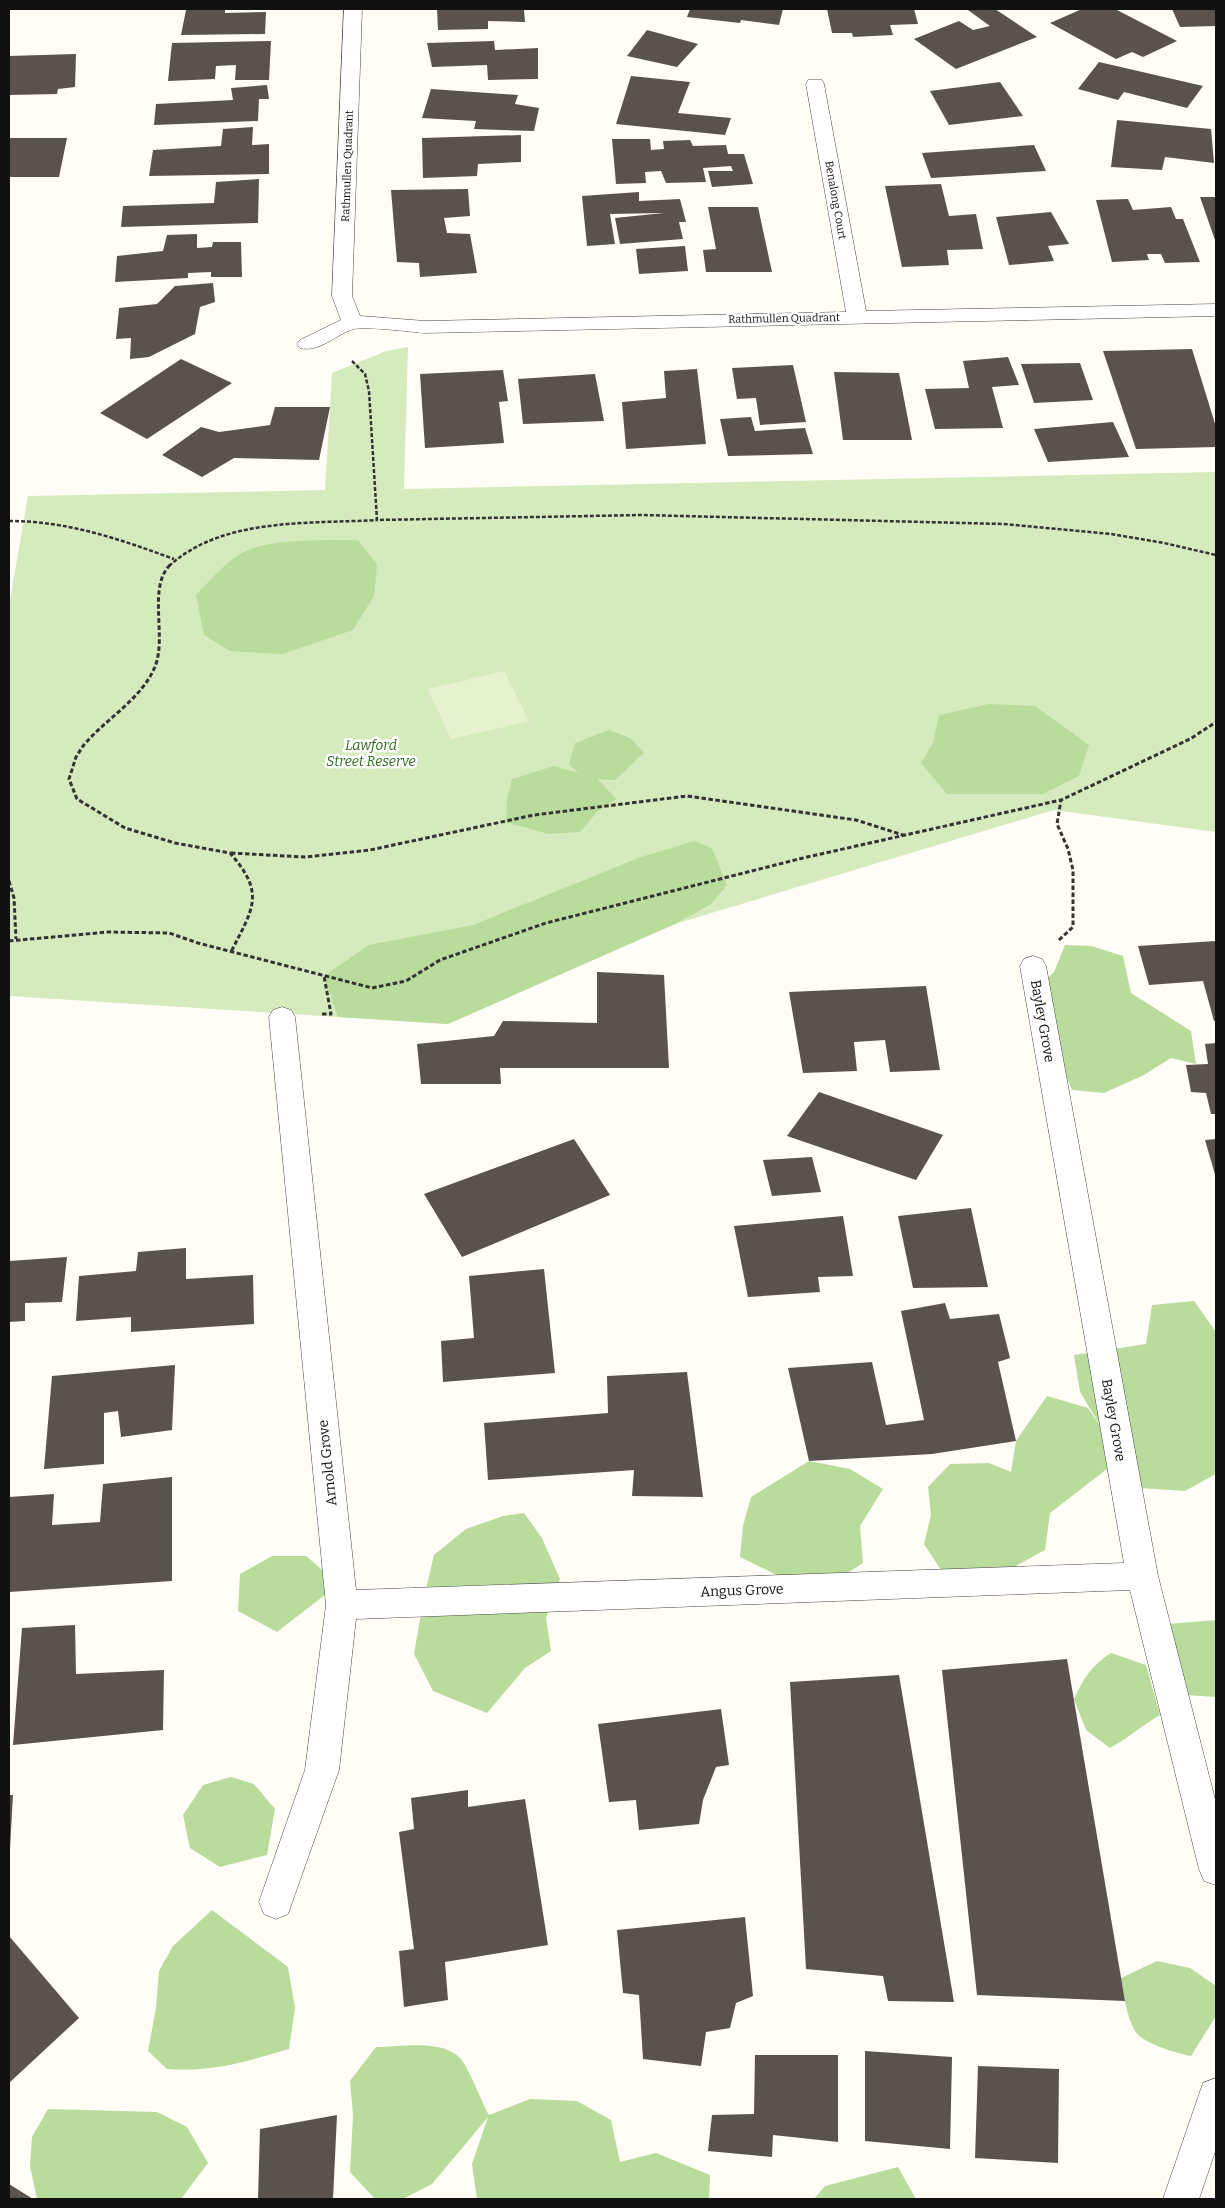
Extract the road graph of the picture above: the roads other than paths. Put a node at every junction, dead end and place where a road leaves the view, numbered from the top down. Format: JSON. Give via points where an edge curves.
{"nodes":[{"id":1,"x":353,"y":9,"type":"edge"},
{"id":2,"x":815,"y":84,"type":"dead end"},
{"id":3,"x":1216,"y":310,"type":"edge"},
{"id":4,"x":857,"y":316,"type":"junction"},
{"id":5,"x":352,"y":322,"type":"junction"},
{"id":6,"x":307,"y":344,"type":"road end"},
{"id":7,"x":1033,"y":966,"type":"road end"},
{"id":8,"x":282,"y":1018,"type":"dead end"},
{"id":9,"x":1142,"y":1576,"type":"junction"},
{"id":10,"x":342,"y":1605,"type":"junction"},
{"id":11,"x":1216,"y":1869,"type":"edge"},
{"id":12,"x":276,"y":1902,"type":"dead end"},
{"id":13,"x":1216,"y":2096,"type":"edge"},
{"id":14,"x":1180,"y":2199,"type":"edge"}],
"edges":[{"from":1,"to":5,"type":"street","name":"Rathmullen Quadrant","via":[[342,296]]},
{"from":2,"to":4,"type":"street","name":"Benalong Court"},
{"from":3,"to":4,"type":"street","name":"Rathmullen Quadrant"},
{"from":4,"to":5,"type":"street","name":"Rathmullen Quadrant","via":[[426,327]]},
{"from":5,"to":6,"type":"street","name":"Rathmullen Quadrant"},
{"from":7,"to":9,"type":"street","name":"Bayley Grove"},
{"from":8,"to":10,"type":"street","name":"Arnold Grove"},
{"from":9,"to":10,"type":"street","name":"Angus Grove"},
{"from":9,"to":11,"type":"street","name":"Bayley Grove"},
{"from":10,"to":12,"type":"street","name":"Arnold Grove","via":[[322,1770]]},
{"from":13,"to":14,"type":"street"}]}
